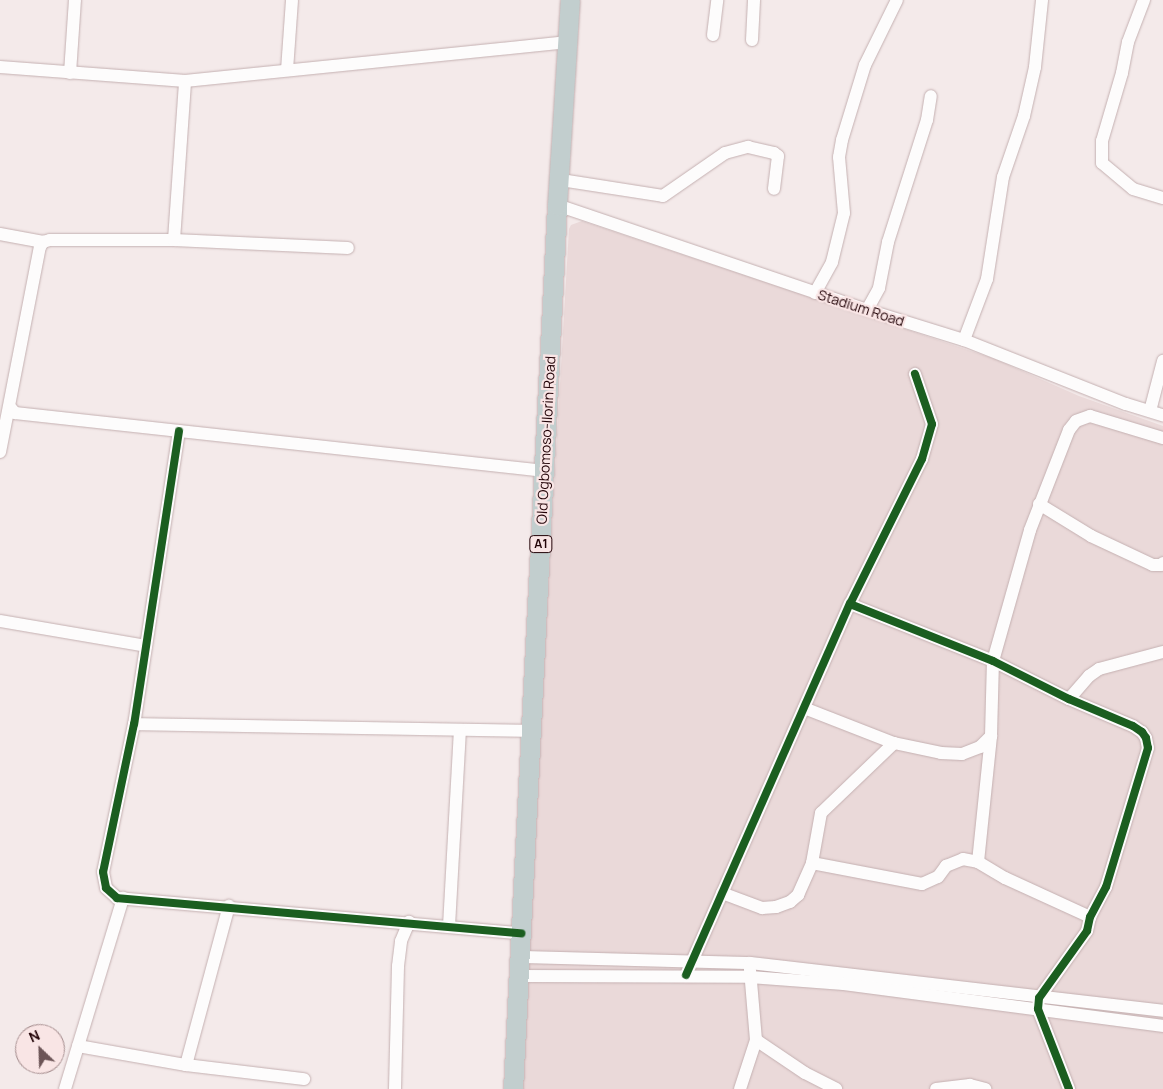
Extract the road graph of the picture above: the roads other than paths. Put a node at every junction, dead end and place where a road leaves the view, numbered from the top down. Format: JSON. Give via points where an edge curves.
{"nodes":[{"id":1,"x":75,"y":0,"type":"edge"},
{"id":2,"x":292,"y":0,"type":"edge"},
{"id":3,"x":570,"y":0,"type":"edge"},
{"id":4,"x":718,"y":0,"type":"edge"},
{"id":5,"x":754,"y":0,"type":"edge"},
{"id":6,"x":896,"y":0,"type":"edge"},
{"id":7,"x":1042,"y":0,"type":"edge"},
{"id":8,"x":1144,"y":0,"type":"edge"},
{"id":9,"x":713,"y":35,"type":"dead end"},
{"id":10,"x":752,"y":40,"type":"dead end"},
{"id":11,"x":568,"y":42,"type":"junction"},
{"id":12,"x":0,"y":67,"type":"edge"},
{"id":13,"x":287,"y":70,"type":"junction"},
{"id":14,"x":70,"y":73,"type":"junction"},
{"id":15,"x":185,"y":81,"type":"junction"},
{"id":16,"x":931,"y":96,"type":"dead end"},
{"id":17,"x":560,"y":180,"type":"junction"},
{"id":18,"x":774,"y":188,"type":"dead end"},
{"id":19,"x":1163,"y":198,"type":"edge"},
{"id":20,"x":557,"y":205,"type":"junction"},
{"id":21,"x":0,"y":234,"type":"edge"},
{"id":22,"x":174,"y":240,"type":"junction"},
{"id":23,"x":43,"y":242,"type":"junction"},
{"id":24,"x":348,"y":248,"type":"dead end"},
{"id":25,"x":815,"y":293,"type":"junction"},
{"id":26,"x":867,"y":310,"type":"junction"},
{"id":27,"x":964,"y":340,"type":"junction"},
{"id":28,"x":1163,"y":361,"type":"edge"},
{"id":29,"x":915,"y":374,"type":"dead end"},
{"id":30,"x":11,"y":412,"type":"junction"},
{"id":31,"x":1150,"y":412,"type":"junction"},
{"id":32,"x":1163,"y":415,"type":"edge"},
{"id":33,"x":179,"y":431,"type":"junction"},
{"id":34,"x":1163,"y":438,"type":"edge"},
{"id":35,"x":0,"y":452,"type":"edge"},
{"id":36,"x":545,"y":471,"type":"junction"},
{"id":37,"x":1039,"y":504,"type":"junction"},
{"id":38,"x":1163,"y":563,"type":"edge"},
{"id":39,"x":850,"y":604,"type":"junction"},
{"id":40,"x":0,"y":621,"type":"edge"},
{"id":41,"x":146,"y":646,"type":"junction"},
{"id":42,"x":1163,"y":652,"type":"edge"},
{"id":43,"x":993,"y":661,"type":"junction"},
{"id":44,"x":1069,"y":699,"type":"junction"},
{"id":45,"x":804,"y":708,"type":"junction"},
{"id":46,"x":134,"y":724,"type":"junction"},
{"id":47,"x":460,"y":730,"type":"junction"},
{"id":48,"x":531,"y":731,"type":"junction"},
{"id":49,"x":991,"y":736,"type":"junction"},
{"id":50,"x":894,"y":743,"type":"junction"},
{"id":51,"x":978,"y":862,"type":"junction"},
{"id":52,"x":812,"y":863,"type":"junction"},
{"id":53,"x":722,"y":893,"type":"junction"},
{"id":54,"x":123,"y":898,"type":"junction"},
{"id":55,"x":229,"y":906,"type":"junction"},
{"id":56,"x":1090,"y":917,"type":"junction"},
{"id":57,"x":409,"y":922,"type":"junction"},
{"id":58,"x":449,"y":926,"type":"junction"},
{"id":59,"x":521,"y":933,"type":"junction"},
{"id":60,"x":692,"y":961,"type":"junction"},
{"id":61,"x":750,"y":963,"type":"junction"},
{"id":62,"x":519,"y":966,"type":"junction"},
{"id":63,"x":686,"y":975,"type":"junction"},
{"id":64,"x":750,"y":976,"type":"junction"},
{"id":65,"x":1039,"y":1004,"type":"junction"},
{"id":66,"x":1163,"y":1011,"type":"edge"},
{"id":67,"x":1163,"y":1026,"type":"edge"},
{"id":68,"x":756,"y":1040,"type":"junction"},
{"id":69,"x":78,"y":1046,"type":"junction"},
{"id":70,"x":186,"y":1065,"type":"junction"},
{"id":71,"x":304,"y":1079,"type":"dead end"},
{"id":72,"x":66,"y":1089,"type":"edge"},
{"id":73,"x":395,"y":1089,"type":"edge"},
{"id":74,"x":513,"y":1089,"type":"edge"},
{"id":75,"x":740,"y":1089,"type":"edge"},
{"id":76,"x":836,"y":1089,"type":"edge"},
{"id":77,"x":936,"y":1089,"type":"edge"},
{"id":78,"x":985,"y":1089,"type":"edge"},
{"id":79,"x":1069,"y":1089,"type":"edge"}],
"edges":[{"from":1,"to":14,"type":"street"},
{"from":2,"to":13,"type":"street"},
{"from":3,"to":11,"type":"highway","name":"Old Ogbomoso-Ilorin Road","number":"A1"},
{"from":4,"to":9,"type":"street"},
{"from":5,"to":10,"type":"street"},
{"from":6,"to":25,"type":"street","via":[[865,65],[842,140],[839,157],[844,213],[832,262]]},
{"from":7,"to":27,"type":"street","via":[[1035,67],[1024,116],[1004,177],[987,279]]},
{"from":8,"to":19,"type":"street","via":[[1128,42],[1102,141],[1102,163],[1133,188]]},
{"from":11,"to":13,"type":"street"},
{"from":11,"to":17,"type":"highway","name":"Old Ogbomoso-Ilorin Road","number":"A1"},
{"from":12,"to":14,"type":"street"},
{"from":13,"to":15,"type":"street"},
{"from":14,"to":15,"type":"street"},
{"from":15,"to":22,"type":"street"},
{"from":16,"to":26,"type":"street","via":[[927,120],[888,242],[879,288]]},
{"from":17,"to":18,"type":"street","via":[[663,196],[726,153],[748,147],[778,156]]},
{"from":17,"to":20,"type":"highway","name":"Old Ogbomoso-Ilorin Road","number":"A1"},
{"from":20,"to":25,"type":"street","name":"Stadium Road"},
{"from":20,"to":36,"type":"highway","name":"Old Ogbomoso-Ilorin Road","number":"A1"},
{"from":21,"to":23,"type":"street"},
{"from":22,"to":23,"type":"street"},
{"from":22,"to":24,"type":"street"},
{"from":23,"to":30,"type":"street"},
{"from":25,"to":26,"type":"street","name":"Stadium Road"},
{"from":26,"to":27,"type":"street","name":"Stadium Road"},
{"from":27,"to":31,"type":"street","name":"Stadium Road"},
{"from":28,"to":31,"type":"street"},
{"from":29,"to":39,"type":"street","via":[[932,424],[922,459]]},
{"from":30,"to":33,"type":"street"},
{"from":30,"to":35,"type":"street"},
{"from":31,"to":32,"type":"street","name":"Stadium Road"},
{"from":33,"to":36,"type":"street"},
{"from":33,"to":41,"type":"street"},
{"from":34,"to":37,"type":"street","via":[[1090,416],[1076,421],[1069,430]]},
{"from":36,"to":48,"type":"highway","name":"Old Ogbomoso-Ilorin Road","number":"A1"},
{"from":37,"to":38,"type":"street","via":[[1091,536],[1153,565]]},
{"from":37,"to":43,"type":"street"},
{"from":39,"to":43,"type":"street"},
{"from":39,"to":45,"type":"street"},
{"from":40,"to":41,"type":"street"},
{"from":41,"to":46,"type":"street"},
{"from":42,"to":44,"type":"street","via":[[1099,669]]},
{"from":43,"to":44,"type":"street"},
{"from":43,"to":49,"type":"street"},
{"from":44,"to":56,"type":"street","via":[[1133,726],[1142,732],[1148,748],[1113,867]]},
{"from":45,"to":50,"type":"street"},
{"from":45,"to":53,"type":"street"},
{"from":46,"to":47,"type":"street"},
{"from":46,"to":54,"type":"street","via":[[103,872],[110,894]]},
{"from":47,"to":48,"type":"street"},
{"from":47,"to":58,"type":"street"},
{"from":48,"to":59,"type":"highway","name":"Old Ogbomoso-Ilorin Road","number":"A1"},
{"from":49,"to":50,"type":"street","via":[[980,747],[962,754]]},
{"from":49,"to":51,"type":"street"},
{"from":50,"to":52,"type":"street","via":[[821,813]]},
{"from":51,"to":52,"type":"street","via":[[963,859],[946,866],[938,877],[922,884]]},
{"from":51,"to":56,"type":"street"},
{"from":52,"to":53,"type":"street","via":[[798,895],[776,907],[762,908]]},
{"from":53,"to":60,"type":"street"},
{"from":54,"to":55,"type":"street"},
{"from":54,"to":69,"type":"street"},
{"from":55,"to":57,"type":"street"},
{"from":55,"to":70,"type":"street"},
{"from":56,"to":65,"type":"street","via":[[1088,931]]},
{"from":57,"to":58,"type":"street"},
{"from":57,"to":73,"type":"street","via":[[401,941],[398,966]]},
{"from":58,"to":59,"type":"street"},
{"from":59,"to":62,"type":"highway","name":"Old Ogbomoso-Ilorin Road","number":"A1"},
{"from":60,"to":61,"type":"street"},
{"from":60,"to":62,"type":"street"},
{"from":60,"to":63,"type":"street"},
{"from":61,"to":64,"type":"street"},
{"from":61,"to":65,"type":"street"},
{"from":62,"to":63,"type":"street"},
{"from":62,"to":74,"type":"highway","name":"Old Ogbomoso-Ilorin Road","number":"A1"},
{"from":63,"to":64,"type":"street"},
{"from":64,"to":65,"type":"street"},
{"from":64,"to":68,"type":"street"},
{"from":65,"to":66,"type":"street"},
{"from":65,"to":67,"type":"street"},
{"from":65,"to":79,"type":"street"},
{"from":68,"to":75,"type":"street"},
{"from":68,"to":76,"type":"street","via":[[805,1073]]},
{"from":69,"to":70,"type":"street"},
{"from":69,"to":72,"type":"street"},
{"from":70,"to":71,"type":"street"},
{"from":77,"to":78,"type":"street","via":[[970,1085]]}]}
